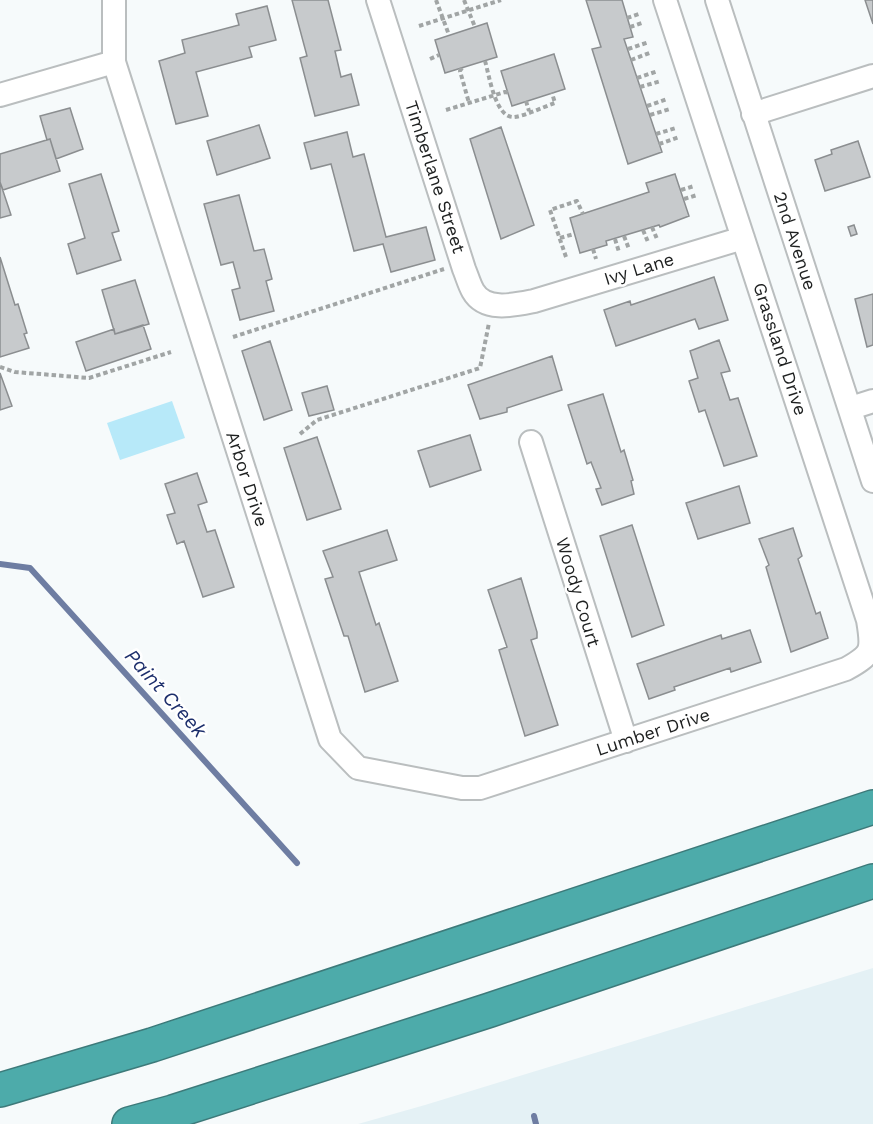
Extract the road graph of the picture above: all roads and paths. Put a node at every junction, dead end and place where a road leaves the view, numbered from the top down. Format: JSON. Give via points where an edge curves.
{"nodes":[{"id":1,"x":114,"y":0,"type":"edge"},
{"id":2,"x":378,"y":0,"type":"edge"},
{"id":3,"x":436,"y":0,"type":"edge"},
{"id":4,"x":464,"y":0,"type":"edge"},
{"id":5,"x":501,"y":0,"type":"edge"},
{"id":6,"x":665,"y":0,"type":"edge"},
{"id":7,"x":717,"y":0,"type":"edge"},
{"id":8,"x":467,"y":11,"type":"junction"},
{"id":9,"x":639,"y":14,"type":"dead end"},
{"id":10,"x":627,"y":18,"type":"dead end"},
{"id":11,"x":442,"y":19,"type":"junction"},
{"id":12,"x":642,"y":23,"type":"dead end"},
{"id":13,"x":419,"y":26,"type":"dead end"},
{"id":14,"x":475,"y":27,"type":"dead end"},
{"id":15,"x":630,"y":27,"type":"dead end"},
{"id":16,"x":449,"y":35,"type":"dead end"},
{"id":17,"x":648,"y":42,"type":"dead end"},
{"id":18,"x":628,"y":49,"type":"dead end"},
{"id":19,"x":652,"y":52,"type":"dead end"},
{"id":20,"x":439,"y":55,"type":"dead end"},
{"id":21,"x":430,"y":58,"type":"dead end"},
{"id":22,"x":631,"y":60,"type":"dead end"},
{"id":23,"x":485,"y":61,"type":"dead end"},
{"id":24,"x":114,"y":62,"type":"junction"},
{"id":25,"x":462,"y":68,"type":"dead end"},
{"id":26,"x":658,"y":71,"type":"dead end"},
{"id":27,"x":873,"y":76,"type":"edge"},
{"id":28,"x":637,"y":78,"type":"dead end"},
{"id":29,"x":661,"y":81,"type":"dead end"},
{"id":30,"x":640,"y":87,"type":"dead end"},
{"id":31,"x":508,"y":93,"type":"dead end"},
{"id":32,"x":552,"y":93,"type":"dead end"},
{"id":33,"x":0,"y":95,"type":"edge"},
{"id":34,"x":493,"y":96,"type":"junction"},
{"id":35,"x":667,"y":99,"type":"dead end"},
{"id":36,"x":526,"y":101,"type":"dead end"},
{"id":37,"x":469,"y":103,"type":"junction"},
{"id":38,"x":646,"y":106,"type":"dead end"},
{"id":39,"x":670,"y":109,"type":"dead end"},
{"id":40,"x":446,"y":110,"type":"dead end"},
{"id":41,"x":529,"y":111,"type":"junction"},
{"id":42,"x":753,"y":114,"type":"junction"},
{"id":43,"x":650,"y":115,"type":"dead end"},
{"id":44,"x":676,"y":128,"type":"dead end"},
{"id":45,"x":656,"y":134,"type":"dead end"},
{"id":46,"x":679,"y":137,"type":"dead end"},
{"id":47,"x":659,"y":144,"type":"dead end"},
{"id":48,"x":694,"y":186,"type":"dead end"},
{"id":49,"x":681,"y":190,"type":"dead end"},
{"id":50,"x":697,"y":195,"type":"dead end"},
{"id":51,"x":684,"y":199,"type":"dead end"},
{"id":52,"x":583,"y":214,"type":"dead end"},
{"id":53,"x":652,"y":227,"type":"dead end"},
{"id":54,"x":643,"y":230,"type":"dead end"},
{"id":55,"x":574,"y":234,"type":"dead end"},
{"id":56,"x":624,"y":236,"type":"dead end"},
{"id":57,"x":560,"y":238,"type":"junction"},
{"id":58,"x":743,"y":238,"type":"junction"},
{"id":59,"x":615,"y":239,"type":"dead end"},
{"id":60,"x":657,"y":239,"type":"dead end"},
{"id":61,"x":648,"y":243,"type":"dead end"},
{"id":62,"x":593,"y":249,"type":"dead end"},
{"id":63,"x":629,"y":249,"type":"dead end"},
{"id":64,"x":619,"y":252,"type":"dead end"},
{"id":65,"x":566,"y":257,"type":"dead end"},
{"id":66,"x":597,"y":259,"type":"dead end"},
{"id":67,"x":448,"y":268,"type":"dead end"},
{"id":68,"x":534,"y":301,"type":"joint"},
{"id":69,"x":490,"y":318,"type":"dead end"},
{"id":70,"x":233,"y":337,"type":"dead end"},
{"id":71,"x":171,"y":352,"type":"dead end"},
{"id":72,"x":0,"y":367,"type":"edge"},
{"id":73,"x":873,"y":401,"type":"edge"},
{"id":74,"x":851,"y":408,"type":"junction"},
{"id":75,"x":300,"y":434,"type":"dead end"},
{"id":76,"x":531,"y":442,"type":"dead end"},
{"id":77,"x":873,"y":481,"type":"edge"},
{"id":78,"x":826,"y":676,"type":"joint"},
{"id":79,"x":626,"y":741,"type":"junction"},
{"id":80,"x":480,"y":788,"type":"joint"},
{"id":81,"x":873,"y":807,"type":"edge"},
{"id":82,"x":873,"y":881,"type":"edge"},
{"id":83,"x":0,"y":1090,"type":"edge"},
{"id":84,"x":129,"y":1124,"type":"edge"}],
"edges":[{"from":1,"to":24,"type":"street","name":"Arbor Drive"},
{"from":2,"to":68,"type":"street","name":"Timberlane Street","via":[[474,293],[488,304]]},
{"from":3,"to":11,"type":"path"},
{"from":4,"to":8,"type":"path"},
{"from":5,"to":8,"type":"path"},
{"from":6,"to":58,"type":"street","name":"Grassland Drive"},
{"from":7,"to":42,"type":"street","name":"2nd Avenue"},
{"from":8,"to":11,"type":"path"},
{"from":8,"to":14,"type":"path"},
{"from":9,"to":10,"type":"path"},
{"from":11,"to":13,"type":"path"},
{"from":11,"to":16,"type":"path"},
{"from":12,"to":15,"type":"path"},
{"from":17,"to":18,"type":"path"},
{"from":19,"to":22,"type":"path"},
{"from":20,"to":21,"type":"path"},
{"from":23,"to":34,"type":"path"},
{"from":24,"to":33,"type":"street"},
{"from":24,"to":80,"type":"street","name":"Arbor Drive","via":[[330,739],[358,768]]},
{"from":25,"to":37,"type":"path","via":[[459,71]]},
{"from":26,"to":28,"type":"path"},
{"from":27,"to":42,"type":"street"},
{"from":29,"to":30,"type":"path"},
{"from":31,"to":34,"type":"path"},
{"from":32,"to":41,"type":"path","via":[[555,103]]},
{"from":34,"to":37,"type":"path"},
{"from":34,"to":41,"type":"path","via":[[504,114],[512,117]]},
{"from":35,"to":38,"type":"path"},
{"from":36,"to":41,"type":"path"},
{"from":37,"to":40,"type":"path"},
{"from":39,"to":43,"type":"path"},
{"from":42,"to":74,"type":"street","name":"2nd Avenue"},
{"from":44,"to":45,"type":"path"},
{"from":46,"to":47,"type":"path"},
{"from":48,"to":49,"type":"path"},
{"from":50,"to":51,"type":"path"},
{"from":52,"to":57,"type":"path","via":[[577,201],[550,210]]},
{"from":53,"to":60,"type":"path"},
{"from":54,"to":61,"type":"path"},
{"from":55,"to":57,"type":"path"},
{"from":56,"to":63,"type":"path"},
{"from":57,"to":65,"type":"path"},
{"from":58,"to":68,"type":"street","name":"Ivy Lane"},
{"from":58,"to":78,"type":"street","name":"Grassland Drive","via":[[868,620],[872,643],[866,658]]},
{"from":59,"to":64,"type":"path"},
{"from":62,"to":66,"type":"path"},
{"from":67,"to":70,"type":"path"},
{"from":69,"to":75,"type":"path","via":[[480,368],[317,420]]},
{"from":71,"to":72,"type":"path","via":[[89,378],[15,372]]},
{"from":73,"to":74,"type":"street"},
{"from":74,"to":77,"type":"street","name":"2nd Avenue"},
{"from":76,"to":79,"type":"street","name":"Woody Court"},
{"from":78,"to":79,"type":"street","name":"Lumber Drive"},
{"from":79,"to":80,"type":"street","name":"Lumber Drive"},
{"from":81,"to":83,"type":"highway","via":[[152,1045]]},
{"from":82,"to":84,"type":"highway","via":[[479,1014]]}]}
